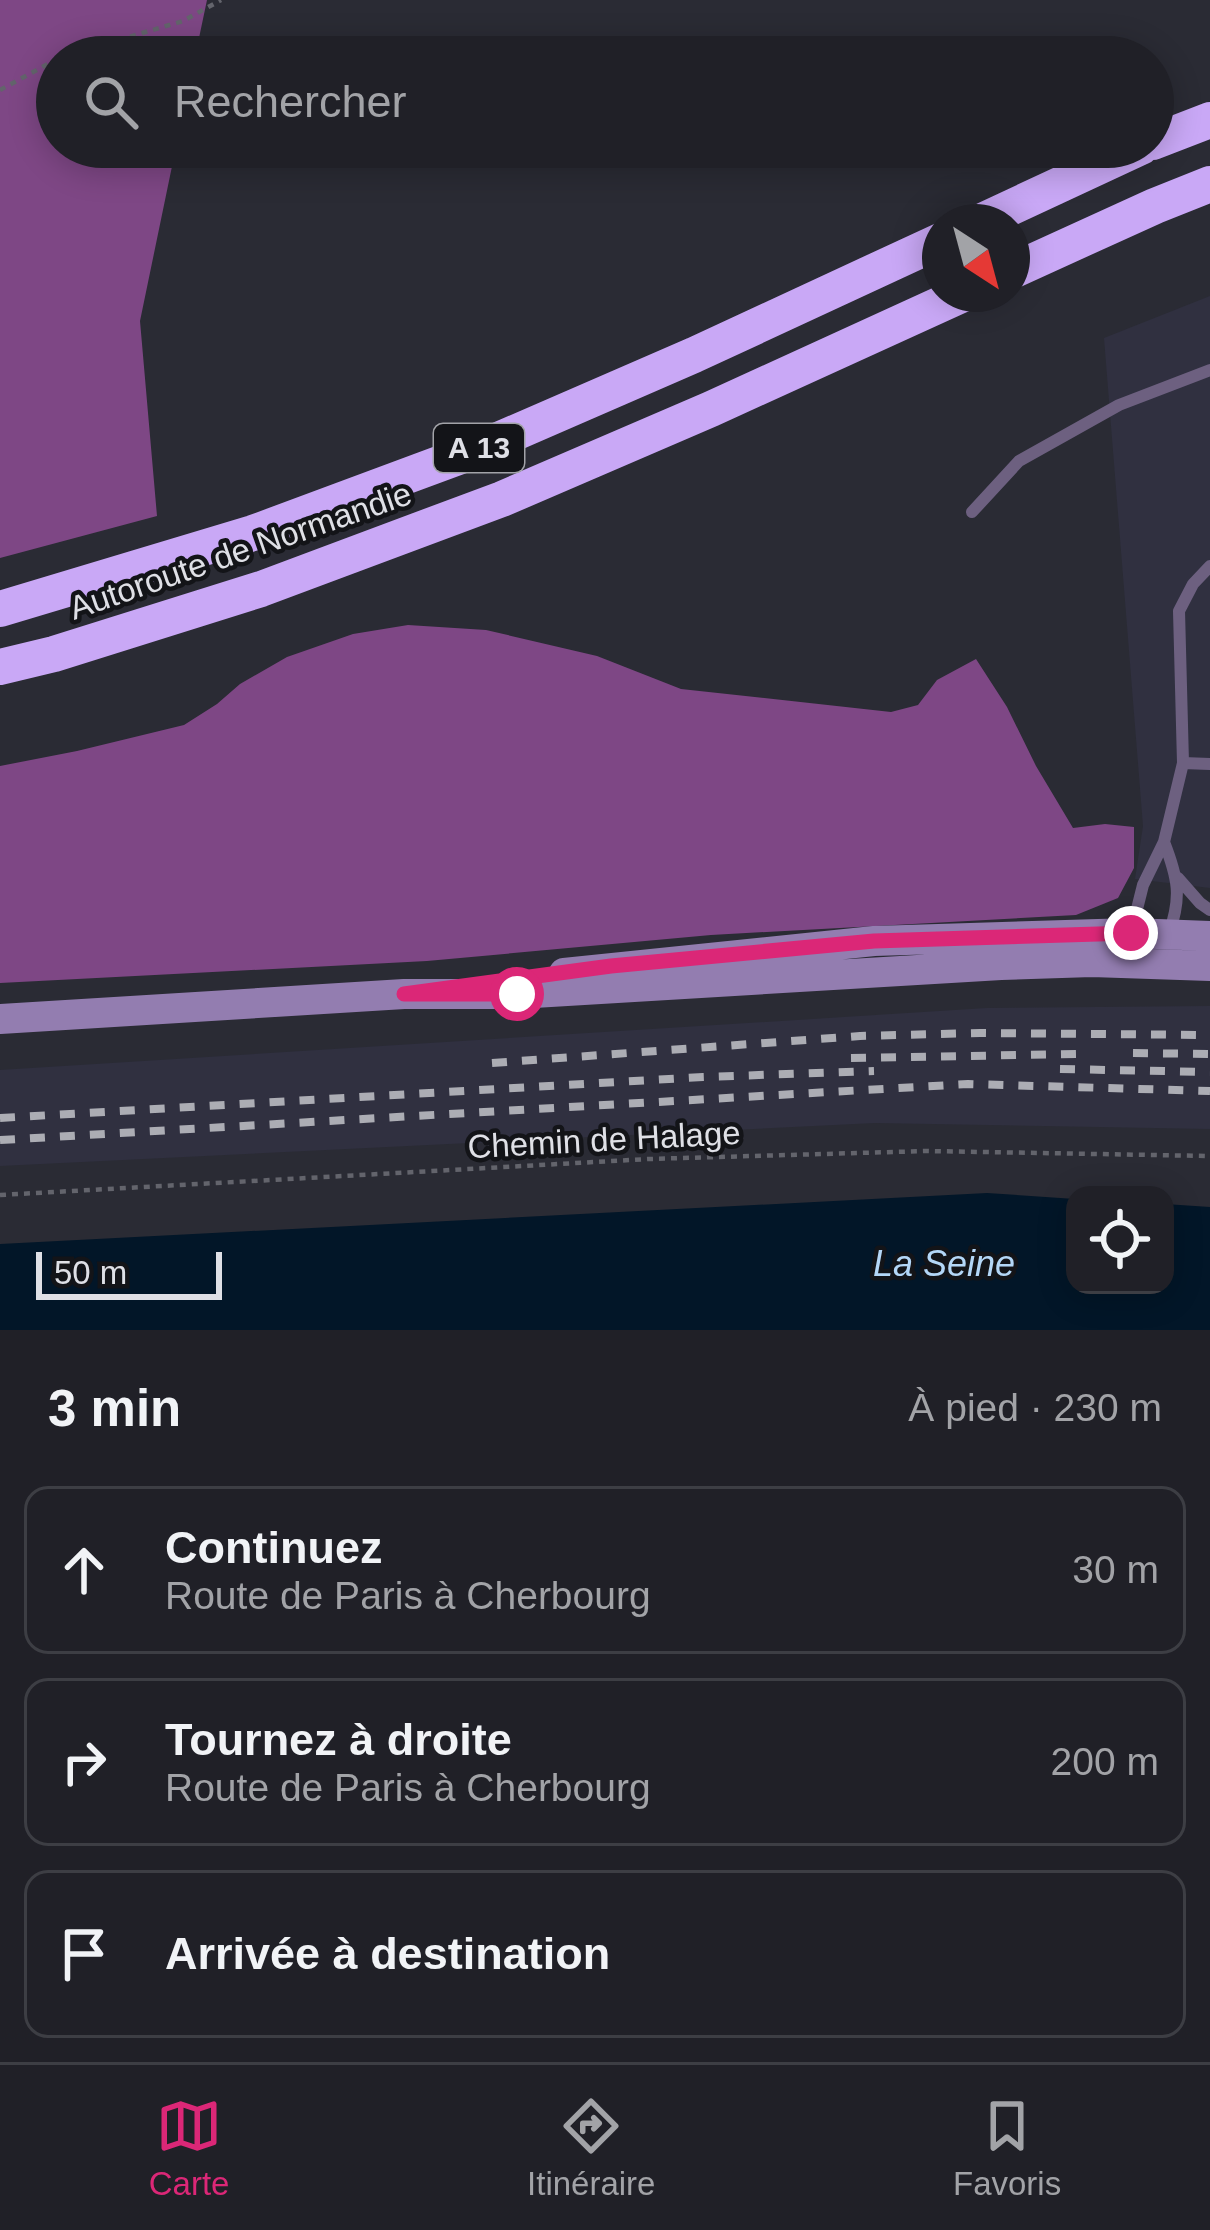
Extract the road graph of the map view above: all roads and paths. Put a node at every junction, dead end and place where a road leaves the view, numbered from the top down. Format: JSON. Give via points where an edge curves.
{"nodes":[{"id":1,"x":221,"y":0,"type":"edge"},
{"id":2,"x":133,"y":36,"type":"edge"},
{"id":3,"x":36,"y":71,"type":"edge"},
{"id":4,"x":0,"y":91,"type":"edge"},
{"id":5,"x":1210,"y":120,"type":"edge"},
{"id":6,"x":1174,"y":134,"type":"edge"},
{"id":7,"x":1096,"y":168,"type":"edge"},
{"id":8,"x":1210,"y":184,"type":"edge"},
{"id":9,"x":1019,"y":204,"type":"edge"},
{"id":10,"x":922,"y":249,"type":"edge"},
{"id":11,"x":1030,"y":264,"type":"edge"},
{"id":12,"x":924,"y":312,"type":"edge"},
{"id":13,"x":1210,"y":370,"type":"edge"},
{"id":14,"x":972,"y":512,"type":"dead end"},
{"id":15,"x":1210,"y":566,"type":"edge"},
{"id":16,"x":0,"y":609,"type":"edge"},
{"id":17,"x":0,"y":667,"type":"edge"},
{"id":18,"x":1183,"y":763,"type":"junction"},
{"id":19,"x":1210,"y":764,"type":"edge"},
{"id":20,"x":1164,"y":842,"type":"junction"},
{"id":21,"x":1178,"y":878,"type":"junction"},
{"id":22,"x":1210,"y":910,"type":"edge"},
{"id":23,"x":1131,"y":933,"type":"junction"},
{"id":24,"x":1168,"y":934,"type":"junction"},
{"id":25,"x":1210,"y":936,"type":"edge"},
{"id":26,"x":1150,"y":965,"type":"junction"},
{"id":27,"x":1210,"y":966,"type":"edge"},
{"id":28,"x":404,"y":994,"type":"junction"},
{"id":29,"x":0,"y":1018,"type":"edge"},
{"id":30,"x":1210,"y":1156,"type":"edge"},
{"id":31,"x":0,"y":1195,"type":"edge"}],
"edges":[{"from":1,"to":2,"type":"path"},
{"from":3,"to":4,"type":"path"},
{"from":5,"to":6,"type":"highway"},
{"from":7,"to":9,"type":"highway"},
{"from":8,"to":11,"type":"highway"},
{"from":10,"to":16,"type":"highway","name":"Autoroute de Normandie","number":"A 13","via":[[466,454],[254,532]]},
{"from":12,"to":17,"type":"highway","name":"Autoroute de Normandie","number":"A 13","via":[[502,499],[261,589]]},
{"from":13,"to":14,"type":"lane","via":[[1119,405],[1019,461]]},
{"from":15,"to":18,"type":"lane","via":[[1179,611]]},
{"from":18,"to":19,"type":"lane"},
{"from":18,"to":20,"type":"lane"},
{"from":20,"to":21,"type":"lane"},
{"from":20,"to":23,"type":"lane"},
{"from":21,"to":22,"type":"lane"},
{"from":21,"to":24,"type":"lane"},
{"from":23,"to":24,"type":"main road"},
{"from":23,"to":26,"type":"lane"},
{"from":23,"to":28,"type":"main road","via":[[874,941]]},
{"from":24,"to":25,"type":"main road"},
{"from":24,"to":26,"type":"lane"},
{"from":26,"to":27,"type":"main road"},
{"from":26,"to":28,"type":"main road"},
{"from":28,"to":29,"type":"main road"},
{"from":30,"to":31,"type":"path","name":"Chemin de Halage","via":[[927,1151],[649,1159]]}]}
